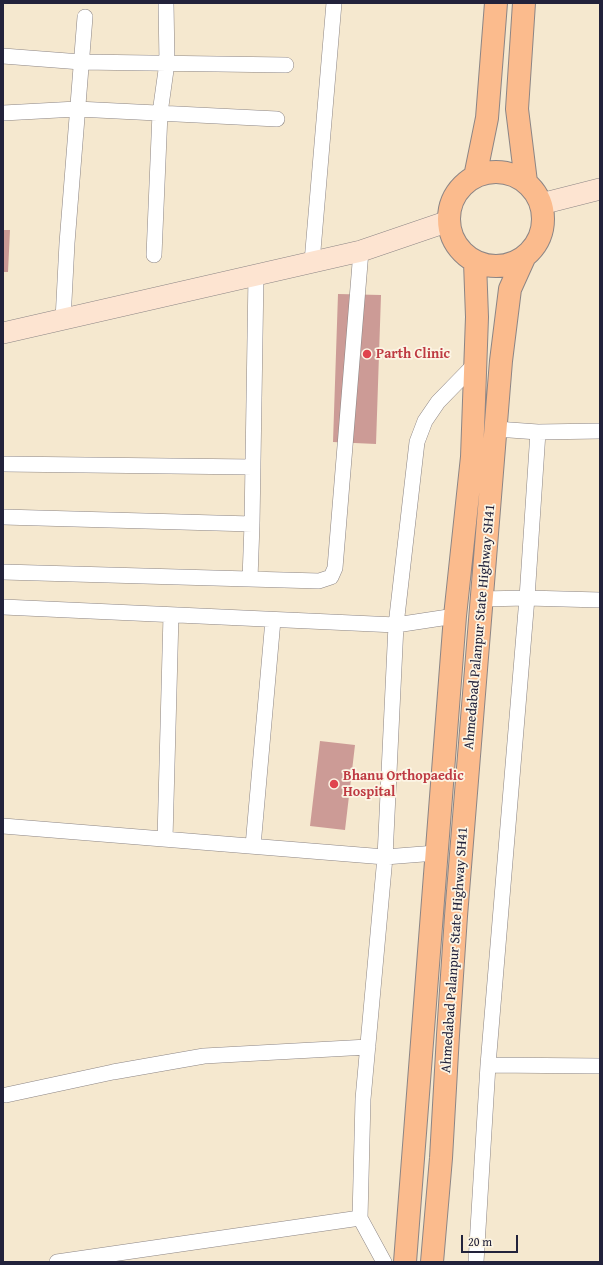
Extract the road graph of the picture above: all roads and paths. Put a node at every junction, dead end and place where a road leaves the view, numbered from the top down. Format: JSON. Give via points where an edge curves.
{"nodes":[{"id":1,"x":166,"y":3,"type":"edge"},
{"id":2,"x":334,"y":3,"type":"edge"},
{"id":3,"x":496,"y":3,"type":"edge"},
{"id":4,"x":524,"y":3,"type":"edge"},
{"id":5,"x":85,"y":17,"type":"dead end"},
{"id":6,"x":3,"y":56,"type":"edge"},
{"id":7,"x":81,"y":62,"type":"junction"},
{"id":8,"x":166,"y":63,"type":"junction"},
{"id":9,"x":286,"y":65,"type":"dead end"},
{"id":10,"x":77,"y":109,"type":"junction"},
{"id":11,"x":3,"y":113,"type":"edge"},
{"id":12,"x":160,"y":113,"type":"junction"},
{"id":13,"x":277,"y":119,"type":"dead end"},
{"id":14,"x":475,"y":177,"type":"junction"},
{"id":15,"x":526,"y":182,"type":"junction"},
{"id":16,"x":600,"y":189,"type":"edge"},
{"id":17,"x":541,"y":204,"type":"junction"},
{"id":18,"x":449,"y":221,"type":"junction"},
{"id":19,"x":361,"y":251,"type":"junction"},
{"id":20,"x":154,"y":255,"type":"dead end"},
{"id":21,"x":524,"y":258,"type":"junction"},
{"id":22,"x":312,"y":262,"type":"junction"},
{"id":23,"x":475,"y":262,"type":"junction"},
{"id":24,"x":256,"y":275,"type":"junction"},
{"id":25,"x":63,"y":320,"type":"junction"},
{"id":26,"x":3,"y":333,"type":"edge"},
{"id":27,"x":476,"y":364,"type":"junction"},
{"id":28,"x":496,"y":429,"type":"junction"},
{"id":29,"x":600,"y":431,"type":"edge"},
{"id":30,"x":538,"y":432,"type":"junction"},
{"id":31,"x":3,"y":464,"type":"edge"},
{"id":32,"x":253,"y":467,"type":"junction"},
{"id":33,"x":3,"y":517,"type":"edge"},
{"id":34,"x":252,"y":524,"type":"junction"},
{"id":35,"x":3,"y":572,"type":"edge"},
{"id":36,"x":250,"y":579,"type":"junction"},
{"id":37,"x":527,"y":598,"type":"junction"},
{"id":38,"x":482,"y":599,"type":"junction"},
{"id":39,"x":600,"y":600,"type":"edge"},
{"id":40,"x":3,"y":607,"type":"edge"},
{"id":41,"x":171,"y":615,"type":"junction"},
{"id":42,"x":454,"y":616,"type":"junction"},
{"id":43,"x":273,"y":620,"type":"junction"},
{"id":44,"x":396,"y":625,"type":"junction"},
{"id":45,"x":3,"y":826,"type":"edge"},
{"id":46,"x":165,"y":839,"type":"junction"},
{"id":47,"x":253,"y":846,"type":"junction"},
{"id":48,"x":436,"y":853,"type":"junction"},
{"id":49,"x":385,"y":856,"type":"junction"},
{"id":50,"x":368,"y":1047,"type":"junction"},
{"id":51,"x":488,"y":1065,"type":"junction"},
{"id":52,"x":600,"y":1066,"type":"edge"},
{"id":53,"x":6,"y":1095,"type":"dead end"},
{"id":54,"x":360,"y":1218,"type":"junction"},
{"id":55,"x":57,"y":1262,"type":"edge"},
{"id":56,"x":384,"y":1262,"type":"edge"},
{"id":57,"x":405,"y":1262,"type":"edge"},
{"id":58,"x":432,"y":1262,"type":"edge"},
{"id":59,"x":476,"y":1262,"type":"edge"}],
"edges":[{"from":1,"to":8,"type":"street"},
{"from":2,"to":22,"type":"street"},
{"from":3,"to":14,"type":"main road","via":[[487,118]]},
{"from":4,"to":15,"type":"main road","via":[[516,109]]},
{"from":5,"to":7,"type":"street"},
{"from":6,"to":7,"type":"street"},
{"from":7,"to":8,"type":"street"},
{"from":7,"to":10,"type":"street"},
{"from":8,"to":9,"type":"street"},
{"from":8,"to":12,"type":"street"},
{"from":10,"to":11,"type":"street"},
{"from":10,"to":12,"type":"street"},
{"from":10,"to":25,"type":"street"},
{"from":12,"to":13,"type":"street"},
{"from":12,"to":20,"type":"street"},
{"from":14,"to":15,"type":"main road","via":[[501,173]]},
{"from":14,"to":18,"type":"main road","via":[[461,188],[452,204]]},
{"from":15,"to":17,"type":"main road"},
{"from":16,"to":17,"type":"street"},
{"from":17,"to":21,"type":"main road","via":[[544,224],[538,243]]},
{"from":18,"to":19,"type":"street"},
{"from":18,"to":23,"type":"main road","via":[[456,245]]},
{"from":19,"to":22,"type":"street"},
{"from":19,"to":36,"type":"street","via":[[335,568],[331,577],[318,581]]},
{"from":21,"to":23,"type":"main road","via":[[503,266]]},
{"from":21,"to":28,"type":"main road","name":"Ahmedabad Palanpur State Highway SH41","via":[[510,289]]},
{"from":22,"to":24,"type":"street"},
{"from":23,"to":27,"type":"main road","name":"Ahmedabad Palanpur State Highway SH41"},
{"from":24,"to":25,"type":"street"},
{"from":24,"to":32,"type":"street"},
{"from":25,"to":26,"type":"street"},
{"from":27,"to":42,"type":"main road","name":"Ahmedabad Palanpur State Highway SH41","via":[[472,457]]},
{"from":27,"to":44,"type":"street","via":[[438,402],[425,421],[417,442]]},
{"from":28,"to":30,"type":"street"},
{"from":28,"to":38,"type":"main road","name":"Ahmedabad Palanpur State Highway SH41"},
{"from":29,"to":30,"type":"street"},
{"from":30,"to":37,"type":"street"},
{"from":31,"to":32,"type":"street"},
{"from":32,"to":34,"type":"street"},
{"from":33,"to":34,"type":"street"},
{"from":34,"to":36,"type":"street"},
{"from":35,"to":36,"type":"street"},
{"from":37,"to":38,"type":"street"},
{"from":37,"to":39,"type":"street"},
{"from":37,"to":51,"type":"street"},
{"from":38,"to":58,"type":"main road","name":"Ahmedabad Palanpur State Highway SH41"},
{"from":40,"to":41,"type":"street"},
{"from":41,"to":43,"type":"street"},
{"from":41,"to":46,"type":"street"},
{"from":42,"to":44,"type":"street"},
{"from":42,"to":48,"type":"main road","name":"Ahmedabad Palanpur State Highway SH41"},
{"from":43,"to":44,"type":"street"},
{"from":43,"to":47,"type":"street"},
{"from":44,"to":49,"type":"street"},
{"from":45,"to":46,"type":"street"},
{"from":46,"to":47,"type":"street"},
{"from":47,"to":49,"type":"street"},
{"from":48,"to":49,"type":"street"},
{"from":48,"to":57,"type":"main road","name":"Ahmedabad Palanpur State Highway SH41"},
{"from":49,"to":50,"type":"street"},
{"from":50,"to":53,"type":"street","via":[[204,1056]]},
{"from":50,"to":54,"type":"street","via":[[363,1100]]},
{"from":51,"to":52,"type":"street"},
{"from":51,"to":59,"type":"street"},
{"from":54,"to":55,"type":"street"},
{"from":54,"to":56,"type":"street"}]}
